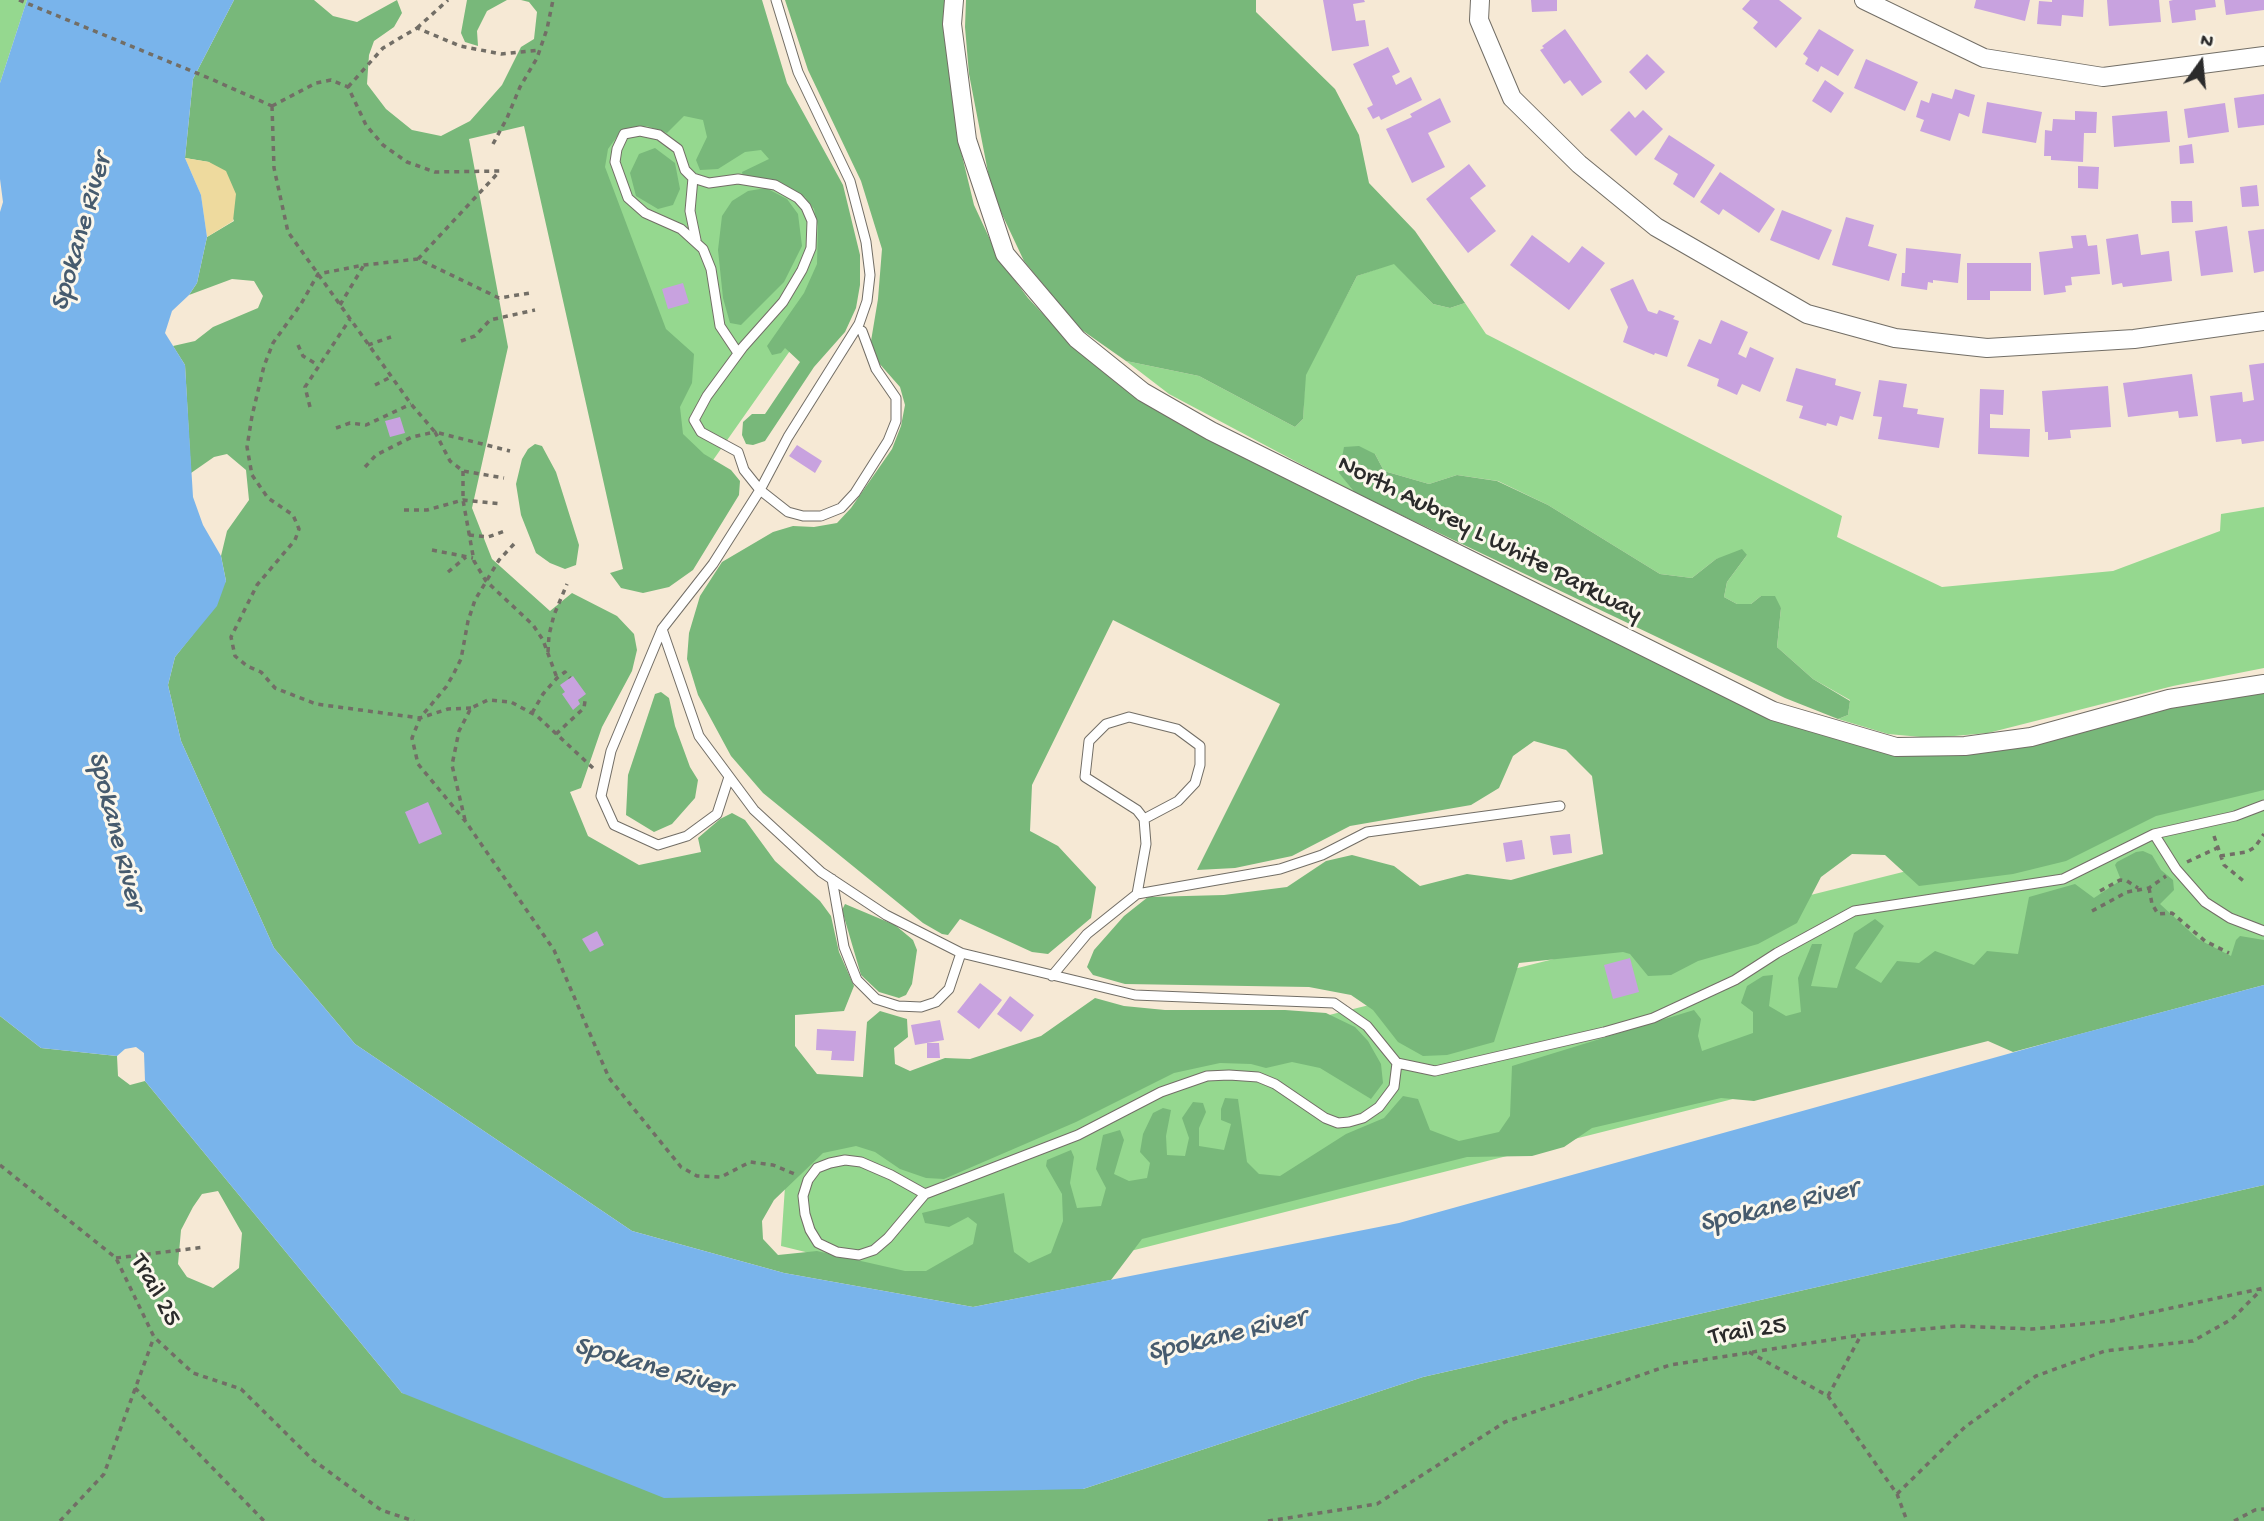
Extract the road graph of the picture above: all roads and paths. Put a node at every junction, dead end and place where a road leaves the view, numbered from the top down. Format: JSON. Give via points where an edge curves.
{"nodes":[{"id":1,"x":19,"y":0,"type":"edge"},
{"id":2,"x":448,"y":0,"type":"edge"},
{"id":3,"x":553,"y":0,"type":"edge"},
{"id":4,"x":776,"y":0,"type":"edge"},
{"id":5,"x":954,"y":0,"type":"edge"},
{"id":6,"x":1479,"y":0,"type":"edge"},
{"id":7,"x":1864,"y":0,"type":"edge"},
{"id":8,"x":417,"y":27,"type":"junction"},
{"id":9,"x":540,"y":50,"type":"junction"},
{"id":10,"x":2264,"y":56,"type":"edge"},
{"id":11,"x":348,"y":87,"type":"junction"},
{"id":12,"x":272,"y":106,"type":"junction"},
{"id":13,"x":493,"y":144,"type":"dead end"},
{"id":14,"x":694,"y":178,"type":"junction"},
{"id":15,"x":696,"y":242,"type":"junction"},
{"id":16,"x":418,"y":259,"type":"junction"},
{"id":17,"x":364,"y":265,"type":"junction"},
{"id":18,"x":318,"y":274,"type":"junction"},
{"id":19,"x":530,"y":293,"type":"dead end"},
{"id":20,"x":340,"y":305,"type":"junction"},
{"id":21,"x":535,"y":310,"type":"dead end"},
{"id":22,"x":350,"y":318,"type":"junction"},
{"id":23,"x":2264,"y":321,"type":"edge"},
{"id":24,"x":862,"y":331,"type":"dead end"},
{"id":25,"x":391,"y":337,"type":"dead end"},
{"id":26,"x":461,"y":341,"type":"dead end"},
{"id":27,"x":298,"y":345,"type":"dead end"},
{"id":28,"x":368,"y":345,"type":"junction"},
{"id":29,"x":738,"y":353,"type":"junction"},
{"id":30,"x":319,"y":365,"type":"junction"},
{"id":31,"x":391,"y":377,"type":"junction"},
{"id":32,"x":375,"y":385,"type":"dead end"},
{"id":33,"x":411,"y":404,"type":"junction"},
{"id":34,"x":310,"y":407,"type":"dead end"},
{"id":35,"x":336,"y":428,"type":"dead end"},
{"id":36,"x":435,"y":432,"type":"junction"},
{"id":37,"x":510,"y":451,"type":"dead end"},
{"id":38,"x":365,"y":467,"type":"dead end"},
{"id":39,"x":463,"y":471,"type":"junction"},
{"id":40,"x":504,"y":478,"type":"dead end"},
{"id":41,"x":760,"y":491,"type":"junction"},
{"id":42,"x":463,"y":500,"type":"junction"},
{"id":43,"x":502,"y":504,"type":"dead end"},
{"id":44,"x":404,"y":510,"type":"dead end"},
{"id":45,"x":505,"y":530,"type":"dead end"},
{"id":46,"x":469,"y":535,"type":"junction"},
{"id":47,"x":514,"y":544,"type":"dead end"},
{"id":48,"x":432,"y":550,"type":"dead end"},
{"id":49,"x":466,"y":557,"type":"junction"},
{"id":50,"x":473,"y":558,"type":"junction"},
{"id":51,"x":448,"y":572,"type":"dead end"},
{"id":52,"x":486,"y":581,"type":"junction"},
{"id":53,"x":567,"y":584,"type":"dead end"},
{"id":54,"x":662,"y":629,"type":"junction"},
{"id":55,"x":548,"y":654,"type":"junction"},
{"id":56,"x":557,"y":678,"type":"junction"},
{"id":57,"x":570,"y":678,"type":"dead end"},
{"id":58,"x":2264,"y":684,"type":"edge"},
{"id":59,"x":583,"y":696,"type":"dead end"},
{"id":60,"x":471,"y":708,"type":"junction"},
{"id":61,"x":532,"y":713,"type":"junction"},
{"id":62,"x":420,"y":718,"type":"junction"},
{"id":63,"x":556,"y":734,"type":"junction"},
{"id":64,"x":729,"y":777,"type":"junction"},
{"id":65,"x":605,"y":779,"type":"junction"},
{"id":66,"x":2264,"y":805,"type":"edge"},
{"id":67,"x":1560,"y":806,"type":"dead end"},
{"id":68,"x":1144,"y":819,"type":"junction"},
{"id":69,"x":2211,"y":820,"type":"junction"},
{"id":70,"x":466,"y":822,"type":"junction"},
{"id":71,"x":2154,"y":834,"type":"junction"},
{"id":72,"x":2264,"y":834,"type":"edge"},
{"id":73,"x":2217,"y":848,"type":"junction"},
{"id":74,"x":2220,"y":856,"type":"junction"},
{"id":75,"x":2176,"y":869,"type":"junction"},
{"id":76,"x":832,"y":879,"type":"junction"},
{"id":77,"x":2246,"y":883,"type":"dead end"},
{"id":78,"x":2138,"y":888,"type":"junction"},
{"id":79,"x":2149,"y":888,"type":"junction"},
{"id":80,"x":2100,"y":891,"type":"dead end"},
{"id":81,"x":1137,"y":894,"type":"junction"},
{"id":82,"x":2092,"y":911,"type":"dead end"},
{"id":83,"x":2264,"y":931,"type":"edge"},
{"id":84,"x":961,"y":953,"type":"junction"},
{"id":85,"x":2229,"y":953,"type":"dead end"},
{"id":86,"x":1052,"y":976,"type":"junction"},
{"id":87,"x":1397,"y":1063,"type":"junction"},
{"id":88,"x":0,"y":1165,"type":"edge"},
{"id":89,"x":808,"y":1180,"type":"junction"},
{"id":90,"x":925,"y":1194,"type":"junction"},
{"id":91,"x":205,"y":1247,"type":"dead end"},
{"id":92,"x":116,"y":1258,"type":"junction"},
{"id":93,"x":2263,"y":1288,"type":"edge"},
{"id":94,"x":1861,"y":1335,"type":"junction"},
{"id":95,"x":154,"y":1337,"type":"junction"},
{"id":96,"x":1749,"y":1352,"type":"junction"},
{"id":97,"x":135,"y":1388,"type":"junction"},
{"id":98,"x":1828,"y":1396,"type":"junction"},
{"id":99,"x":1897,"y":1494,"type":"junction"},
{"id":100,"x":2264,"y":1509,"type":"edge"},
{"id":101,"x":60,"y":1521,"type":"edge"},
{"id":102,"x":264,"y":1521,"type":"edge"},
{"id":103,"x":414,"y":1521,"type":"edge"},
{"id":104,"x":1268,"y":1521,"type":"edge"},
{"id":105,"x":1906,"y":1521,"type":"edge"},
{"id":106,"x":2234,"y":1521,"type":"edge"}],
"edges":[{"from":1,"to":12,"type":"path"},
{"from":2,"to":8,"type":"path"},
{"from":3,"to":9,"type":"path"},
{"from":4,"to":41,"type":"lane","via":[[798,72],[850,181],[870,275],[863,316]]},
{"from":5,"to":58,"type":"street","name":"North Aubrey L White Parkway","via":[[967,140],[1005,254],[1077,339],[1143,392],[1211,431],[1773,711],[1896,747],[1965,746],[2031,737],[2169,699]]},
{"from":6,"to":23,"type":"street","via":[[1479,20],[1512,98],[1579,164],[1656,227],[1807,314],[1895,338],[1987,348],[2134,339]]},
{"from":7,"to":10,"type":"street","via":[[1984,58],[2102,77]]},
{"from":8,"to":9,"type":"path","via":[[460,46],[501,54]]},
{"from":8,"to":11,"type":"path","via":[[383,48]]},
{"from":9,"to":13,"type":"path"},
{"from":11,"to":12,"type":"path","via":[[331,79]]},
{"from":11,"to":16,"type":"path","via":[[366,125],[407,162],[435,172],[500,171]]},
{"from":12,"to":18,"type":"path","via":[[274,168],[288,232]]},
{"from":14,"to":15,"type":"lane","via":[[690,211]]},
{"from":14,"to":15,"type":"lane","via":[[685,170],[678,149],[659,135],[624,134],[615,162],[628,198]]},
{"from":14,"to":29,"type":"lane","via":[[709,183],[738,179],[775,185],[798,198],[812,221],[811,248],[802,270],[783,302]]},
{"from":15,"to":29,"type":"lane","via":[[711,269],[720,326]]},
{"from":16,"to":17,"type":"path"},
{"from":16,"to":19,"type":"path","via":[[499,298]]},
{"from":17,"to":18,"type":"path"},
{"from":17,"to":20,"type":"path"},
{"from":18,"to":20,"type":"path"},
{"from":18,"to":62,"type":"path","via":[[269,354],[247,447],[252,475],[268,498],[293,515],[299,529],[257,584],[231,637],[235,656],[261,672],[275,688],[316,704]]},
{"from":20,"to":22,"type":"path"},
{"from":21,"to":26,"type":"path","via":[[490,320],[475,336]]},
{"from":22,"to":28,"type":"path"},
{"from":22,"to":30,"type":"path"},
{"from":24,"to":41,"type":"lane","via":[[876,369],[896,398],[896,421],[855,493],[841,508],[821,516],[803,516],[788,512]]},
{"from":25,"to":28,"type":"path"},
{"from":27,"to":30,"type":"path","via":[[303,356]]},
{"from":28,"to":31,"type":"path"},
{"from":29,"to":41,"type":"lane","via":[[694,420],[701,432],[738,452],[744,470]]},
{"from":30,"to":34,"type":"path","via":[[305,387]]},
{"from":31,"to":32,"type":"path"},
{"from":31,"to":33,"type":"path"},
{"from":33,"to":35,"type":"path","via":[[366,425],[350,423]]},
{"from":33,"to":36,"type":"path"},
{"from":36,"to":37,"type":"path"},
{"from":36,"to":38,"type":"path","via":[[412,437],[376,455]]},
{"from":36,"to":39,"type":"path","via":[[450,461]]},
{"from":39,"to":40,"type":"path"},
{"from":39,"to":42,"type":"path"},
{"from":41,"to":54,"type":"lane","via":[[713,564]]},
{"from":42,"to":43,"type":"path"},
{"from":42,"to":44,"type":"path","via":[[427,510]]},
{"from":42,"to":46,"type":"path"},
{"from":45,"to":46,"type":"path","via":[[488,537]]},
{"from":46,"to":50,"type":"path"},
{"from":47,"to":52,"type":"path"},
{"from":48,"to":49,"type":"path"},
{"from":49,"to":50,"type":"path"},
{"from":49,"to":51,"type":"path"},
{"from":50,"to":52,"type":"path"},
{"from":52,"to":55,"type":"path","via":[[533,625]]},
{"from":52,"to":62,"type":"path","via":[[468,621],[461,659],[446,687]]},
{"from":53,"to":55,"type":"path","via":[[552,625]]},
{"from":54,"to":64,"type":"lane","via":[[699,736]]},
{"from":54,"to":65,"type":"lane","via":[[611,751]]},
{"from":55,"to":56,"type":"path"},
{"from":56,"to":57,"type":"path","via":[[565,672]]},
{"from":56,"to":61,"type":"path"},
{"from":59,"to":63,"type":"path","via":[[584,708]]},
{"from":60,"to":61,"type":"path","via":[[488,700],[512,702]]},
{"from":60,"to":62,"type":"path"},
{"from":60,"to":70,"type":"path","via":[[459,731],[452,765]]},
{"from":61,"to":63,"type":"path"},
{"from":62,"to":70,"type":"path","via":[[412,738],[418,764]]},
{"from":63,"to":65,"type":"path"},
{"from":64,"to":65,"type":"lane","via":[[717,814],[687,836],[658,845],[614,825],[601,796]]},
{"from":64,"to":76,"type":"lane","via":[[754,810]]},
{"from":66,"to":69,"type":"lane"},
{"from":67,"to":81,"type":"lane","via":[[1367,832],[1322,855],[1280,869]]},
{"from":68,"to":68,"type":"lane","via":[[1086,777],[1089,741],[1106,724],[1129,717],[1177,729],[1200,746],[1195,783],[1178,801]]},
{"from":68,"to":81,"type":"lane","via":[[1146,844]]},
{"from":69,"to":71,"type":"lane"},
{"from":69,"to":73,"type":"path"},
{"from":70,"to":89,"type":"path","via":[[554,950],[609,1078],[681,1167],[697,1176],[721,1177],[750,1162],[773,1165]]},
{"from":71,"to":75,"type":"lane"},
{"from":71,"to":87,"type":"lane","via":[[2063,879],[1854,911],[1735,980],[1653,1018],[1435,1071]]},
{"from":72,"to":74,"type":"path","via":[[2248,852]]},
{"from":73,"to":74,"type":"path"},
{"from":73,"to":75,"type":"path"},
{"from":74,"to":77,"type":"path"},
{"from":75,"to":79,"type":"path"},
{"from":75,"to":83,"type":"lane","via":[[2205,902]]},
{"from":76,"to":84,"type":"lane","via":[[886,915]]},
{"from":76,"to":84,"type":"lane","via":[[844,947],[857,980],[876,999],[898,1006],[936,1002],[949,989]]},
{"from":78,"to":79,"type":"path"},
{"from":78,"to":80,"type":"path","via":[[2120,880]]},
{"from":78,"to":82,"type":"path"},
{"from":79,"to":85,"type":"path","via":[[2158,914],[2172,913],[2205,941]]},
{"from":81,"to":86,"type":"lane","via":[[1087,934]]},
{"from":84,"to":86,"type":"lane"},
{"from":86,"to":87,"type":"lane","via":[[1135,995],[1334,1003],[1367,1026]]},
{"from":87,"to":90,"type":"lane","via":[[1394,1087],[1379,1107],[1363,1118],[1339,1123],[1325,1118],[1258,1077],[1207,1076],[1160,1092],[1079,1135]]},
{"from":88,"to":92,"type":"path","name":"Trail 25"},
{"from":89,"to":90,"type":"lane","via":[[817,1168],[845,1160],[861,1162]]},
{"from":89,"to":90,"type":"lane","via":[[803,1196],[805,1214],[818,1243],[859,1255],[888,1238]]},
{"from":91,"to":92,"type":"path"},
{"from":92,"to":95,"type":"path","name":"Trail 25"},
{"from":93,"to":94,"type":"path","name":"Trail 25","via":[[2111,1321],[2032,1329],[1956,1326]]},
{"from":93,"to":99,"type":"path","via":[[2232,1319],[2193,1341],[2105,1351],[2036,1376],[1965,1427]]},
{"from":94,"to":96,"type":"path","name":"Trail 25"},
{"from":94,"to":98,"type":"path"},
{"from":95,"to":97,"type":"path"},
{"from":95,"to":103,"type":"path","name":"Trail 25","via":[[193,1373],[241,1389],[313,1460],[381,1510]]},
{"from":96,"to":98,"type":"path"},
{"from":96,"to":104,"type":"path","name":"Trail 25","via":[[1670,1365],[1505,1422],[1377,1504]]},
{"from":97,"to":101,"type":"path","via":[[104,1474]]},
{"from":97,"to":102,"type":"path"},
{"from":98,"to":99,"type":"path"},
{"from":99,"to":105,"type":"path"},
{"from":100,"to":106,"type":"path"}]}
